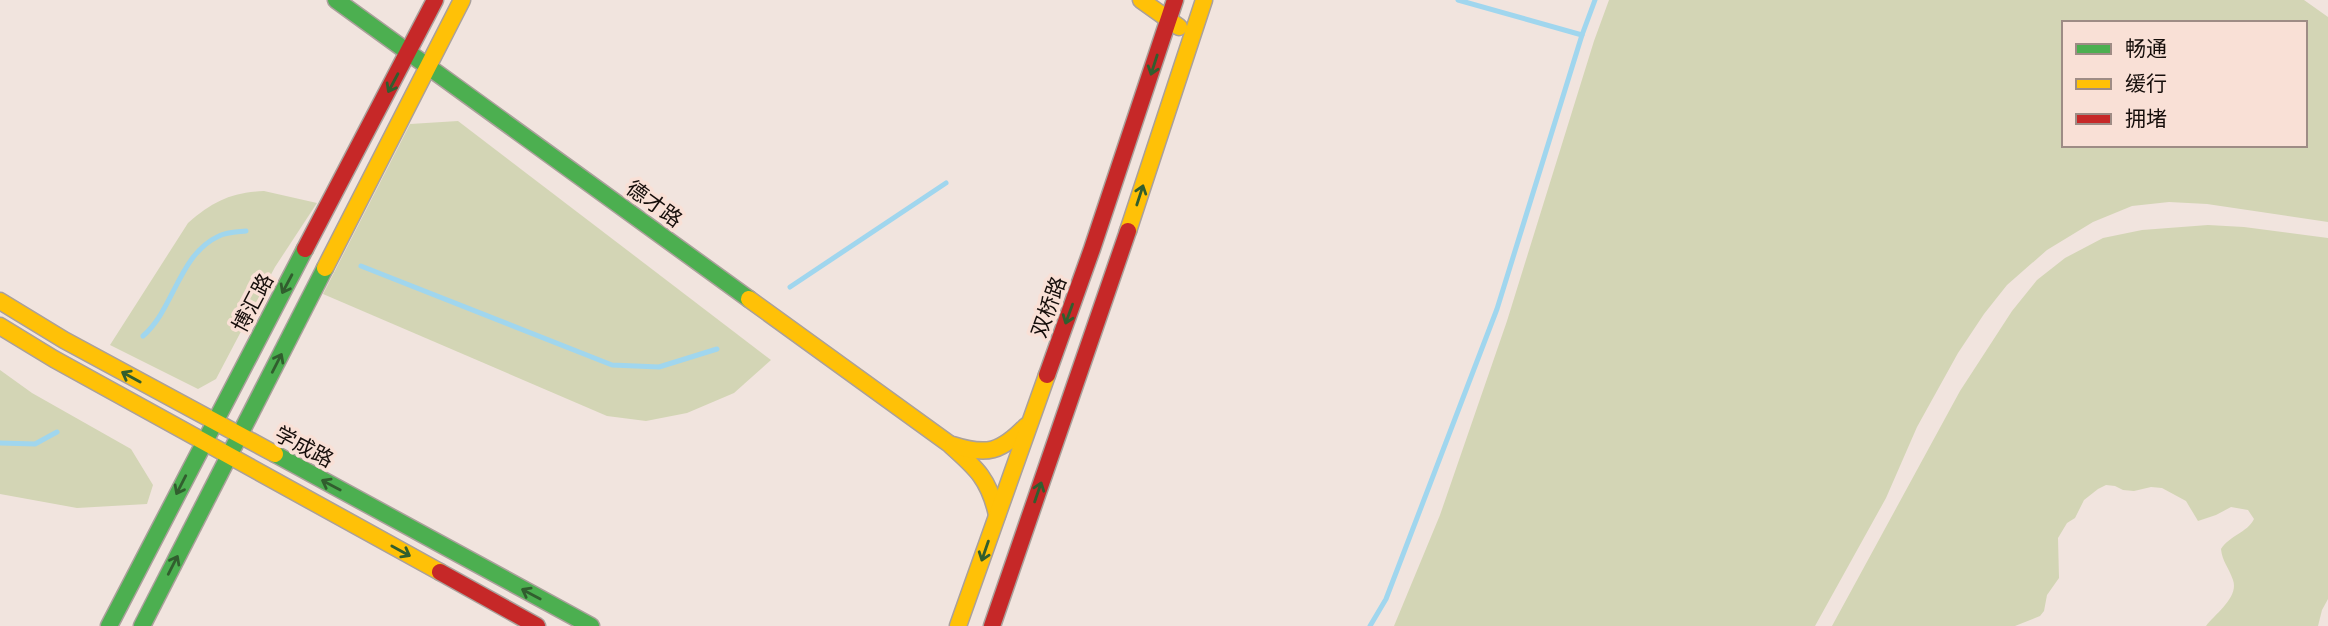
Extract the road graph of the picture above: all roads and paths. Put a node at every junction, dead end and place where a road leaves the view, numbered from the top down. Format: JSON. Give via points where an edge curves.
{"nodes":[{"id":1,"x":336,"y":0,"type":"edge"},
{"id":2,"x":435,"y":0,"type":"edge"},
{"id":3,"x":462,"y":0,"type":"edge"},
{"id":4,"x":1140,"y":0,"type":"edge"},
{"id":5,"x":1175,"y":0,"type":"edge"},
{"id":6,"x":1181,"y":0,"type":"edge"},
{"id":7,"x":1202,"y":7,"type":"edge"},
{"id":8,"x":1168,"y":20,"type":"junction"},
{"id":9,"x":1192,"y":37,"type":"junction"},
{"id":10,"x":408,"y":53,"type":"junction"},
{"id":11,"x":428,"y":66,"type":"junction"},
{"id":12,"x":0,"y":301,"type":"edge"},
{"id":13,"x":0,"y":326,"type":"edge"},
{"id":14,"x":1031,"y":419,"type":"junction"},
{"id":15,"x":214,"y":422,"type":"junction"},
{"id":16,"x":240,"y":436,"type":"junction"},
{"id":17,"x":204,"y":442,"type":"junction"},
{"id":18,"x":947,"y":443,"type":"junction"},
{"id":19,"x":230,"y":456,"type":"junction"},
{"id":20,"x":997,"y":516,"type":"junction"},
{"id":21,"x":109,"y":626,"type":"edge"},
{"id":22,"x":142,"y":626,"type":"edge"},
{"id":23,"x":537,"y":626,"type":"edge"},
{"id":24,"x":591,"y":626,"type":"edge"},
{"id":25,"x":958,"y":626,"type":"edge"},
{"id":26,"x":992,"y":626,"type":"edge"}],
"edges":[{"from":1,"to":10,"type":"main road","name":"德才路"},
{"from":2,"to":10,"type":"main road","name":"博汇路"},
{"from":3,"to":11,"type":"main road"},
{"from":4,"to":8,"type":"main road"},
{"from":5,"to":8,"type":"main road","name":"双桥路"},
{"from":6,"to":7,"type":"main road"},
{"from":7,"to":9,"type":"main road"},
{"from":8,"to":9,"type":"main road"},
{"from":8,"to":14,"type":"main road","name":"双桥路","one_way":true},
{"from":26,"to":9,"type":"main road","one_way":true},
{"from":10,"to":11,"type":"main road","name":"德才路"},
{"from":10,"to":15,"type":"main road","name":"博汇路","one_way":true},
{"from":16,"to":11,"type":"main road","one_way":true},
{"from":11,"to":18,"type":"main road","name":"德才路"},
{"from":15,"to":12,"type":"main road","name":"学成路","one_way":true},
{"from":13,"to":17,"type":"main road","name":"学成路"},
{"from":14,"to":18,"type":"main road","name":"德才路","via":[[1015,438],[995,450],[970,451]]},
{"from":14,"to":20,"type":"main road","name":"双桥路"},
{"from":15,"to":16,"type":"main road","name":"学成路"},
{"from":15,"to":17,"type":"main road","name":"博汇路"},
{"from":16,"to":19,"type":"main road"},
{"from":24,"to":16,"type":"main road","name":"学成路","one_way":true},
{"from":17,"to":19,"type":"main road","name":"学成路"},
{"from":17,"to":21,"type":"main road","name":"博汇路","one_way":true},
{"from":18,"to":20,"type":"main road","name":"德才路","via":[[988,481]]},
{"from":22,"to":19,"type":"main road","one_way":true},
{"from":19,"to":23,"type":"main road","name":"学成路","one_way":true},
{"from":20,"to":25,"type":"main road","name":"双桥路","one_way":true}]}
